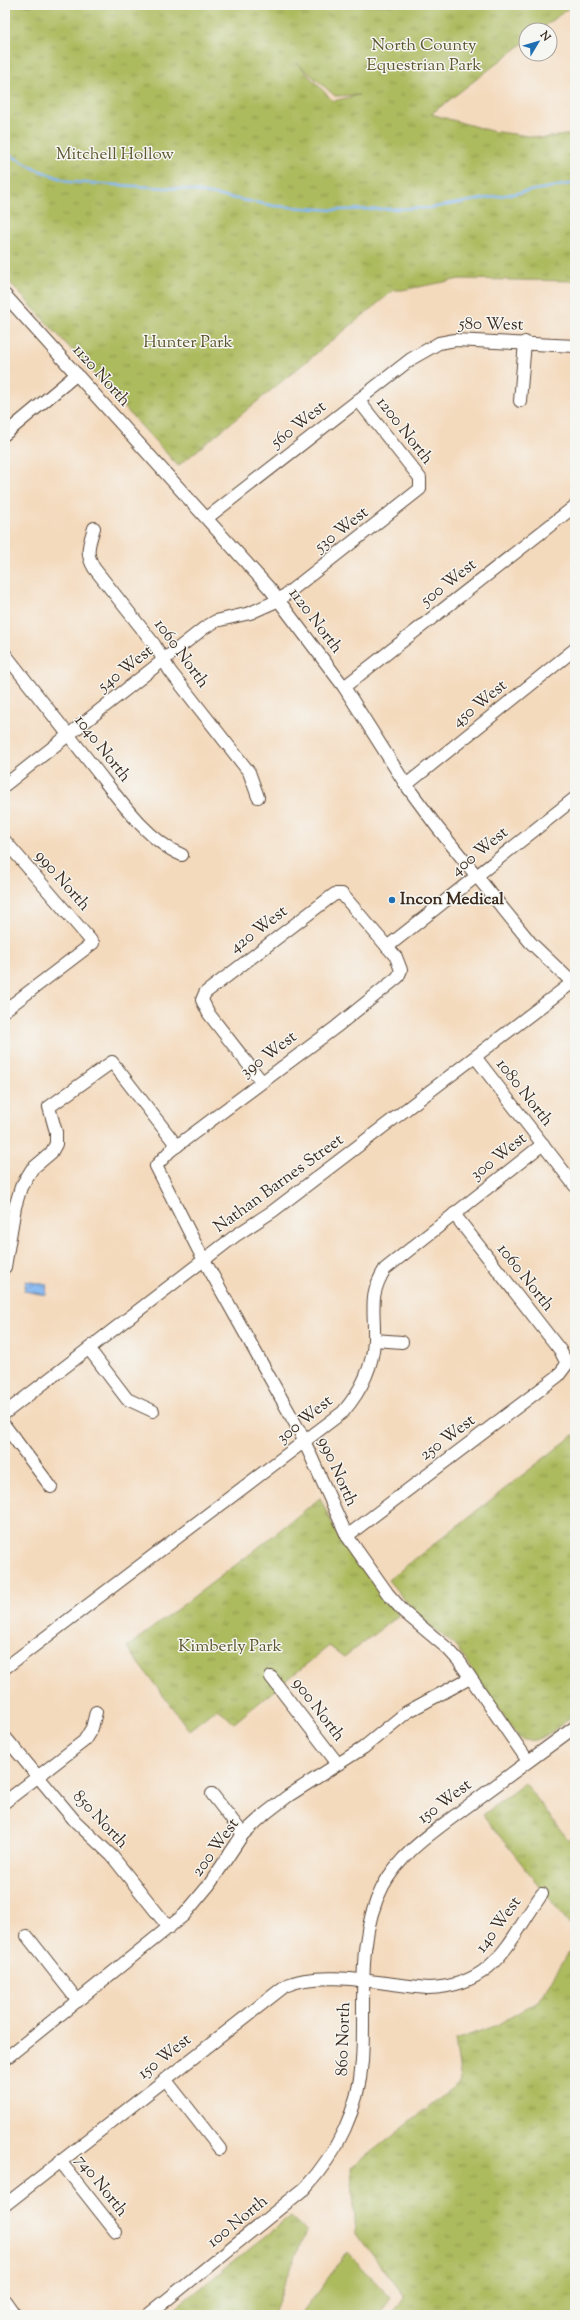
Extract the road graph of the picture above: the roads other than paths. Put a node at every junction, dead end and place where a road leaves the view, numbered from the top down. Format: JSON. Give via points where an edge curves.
{"nodes":[{"id":1,"x":5,"y":295,"type":"edge"},
{"id":2,"x":525,"y":342,"type":"junction"},
{"id":3,"x":575,"y":346,"type":"edge"},
{"id":4,"x":411,"y":359,"type":"joint"},
{"id":5,"x":77,"y":374,"type":"junction"},
{"id":6,"x":358,"y":400,"type":"junction"},
{"id":7,"x":520,"y":401,"type":"dead end"},
{"id":8,"x":5,"y":434,"type":"edge"},
{"id":9,"x":421,"y":483,"type":"joint"},
{"id":10,"x":575,"y":506,"type":"edge"},
{"id":11,"x":207,"y":518,"type":"junction"},
{"id":12,"x":94,"y":528,"type":"dead end"},
{"id":13,"x":279,"y":600,"type":"junction"},
{"id":14,"x":575,"y":649,"type":"edge"},
{"id":15,"x":5,"y":654,"type":"edge"},
{"id":16,"x":164,"y":660,"type":"junction"},
{"id":17,"x":344,"y":687,"type":"junction"},
{"id":18,"x":69,"y":735,"type":"junction"},
{"id":19,"x":5,"y":785,"type":"edge"},
{"id":20,"x":406,"y":785,"type":"junction"},
{"id":21,"x":258,"y":797,"type":"dead end"},
{"id":22,"x":575,"y":798,"type":"edge"},
{"id":23,"x":5,"y":841,"type":"edge"},
{"id":24,"x":182,"y":855,"type":"dead end"},
{"id":25,"x":476,"y":877,"type":"junction"},
{"id":26,"x":387,"y":947,"type":"junction"},
{"id":27,"x":574,"y":983,"type":"edge"},
{"id":28,"x":5,"y":1010,"type":"edge"},
{"id":29,"x":476,"y":1058,"type":"junction"},
{"id":30,"x":262,"y":1082,"type":"junction"},
{"id":31,"x":542,"y":1144,"type":"junction"},
{"id":32,"x":177,"y":1146,"type":"junction"},
{"id":33,"x":156,"y":1166,"type":"joint"},
{"id":34,"x":575,"y":1186,"type":"edge"},
{"id":35,"x":454,"y":1214,"type":"junction"},
{"id":36,"x":205,"y":1260,"type":"junction"},
{"id":37,"x":5,"y":1268,"type":"edge"},
{"id":38,"x":374,"y":1340,"type":"junction"},
{"id":39,"x":402,"y":1342,"type":"dead end"},
{"id":40,"x":89,"y":1349,"type":"junction"},
{"id":41,"x":567,"y":1364,"type":"joint"},
{"id":42,"x":153,"y":1411,"type":"dead end"},
{"id":43,"x":5,"y":1413,"type":"edge"},
{"id":44,"x":5,"y":1426,"type":"edge"},
{"id":45,"x":305,"y":1442,"type":"junction"},
{"id":46,"x":51,"y":1487,"type":"dead end"},
{"id":47,"x":347,"y":1536,"type":"junction"},
{"id":48,"x":5,"y":1668,"type":"edge"},
{"id":49,"x":271,"y":1677,"type":"dead end"},
{"id":50,"x":470,"y":1678,"type":"junction"},
{"id":51,"x":96,"y":1712,"type":"dead end"},
{"id":52,"x":575,"y":1727,"type":"edge"},
{"id":53,"x":5,"y":1737,"type":"edge"},
{"id":54,"x":528,"y":1761,"type":"junction"},
{"id":55,"x":338,"y":1764,"type":"junction"},
{"id":56,"x":37,"y":1777,"type":"junction"},
{"id":57,"x":212,"y":1794,"type":"dead end"},
{"id":58,"x":5,"y":1802,"type":"edge"},
{"id":59,"x":243,"y":1834,"type":"junction"},
{"id":60,"x":542,"y":1894,"type":"dead end"},
{"id":61,"x":169,"y":1928,"type":"junction"},
{"id":62,"x":368,"y":1931,"type":"joint"},
{"id":63,"x":27,"y":1936,"type":"dead end"},
{"id":64,"x":363,"y":1981,"type":"junction"},
{"id":65,"x":78,"y":2001,"type":"junction"},
{"id":66,"x":5,"y":2059,"type":"edge"},
{"id":67,"x":165,"y":2079,"type":"junction"},
{"id":68,"x":338,"y":2144,"type":"joint"},
{"id":69,"x":220,"y":2149,"type":"dead end"},
{"id":70,"x":60,"y":2161,"type":"junction"},
{"id":71,"x":5,"y":2205,"type":"edge"},
{"id":72,"x":116,"y":2232,"type":"dead end"},
{"id":73,"x":5,"y":2301,"type":"edge"},
{"id":74,"x":15,"y":2315,"type":"edge"},
{"id":75,"x":148,"y":2315,"type":"edge"}],
"edges":[{"from":1,"to":5,"type":"street","name":"1120 North"},
{"from":2,"to":3,"type":"street","name":"580 West"},
{"from":2,"to":4,"type":"street","name":"580 West","via":[[455,340],[439,343]]},
{"from":2,"to":7,"type":"street"},
{"from":4,"to":6,"type":"street","name":"560 West"},
{"from":5,"to":8,"type":"street"},
{"from":5,"to":11,"type":"street","name":"1120 North"},
{"from":6,"to":9,"type":"street","name":"1200 North","via":[[412,467]]},
{"from":6,"to":11,"type":"street","name":"560 West"},
{"from":9,"to":13,"type":"street","name":"530 West","via":[[420,489]]},
{"from":10,"to":17,"type":"street","name":"500 West"},
{"from":11,"to":13,"type":"street","name":"1120 North"},
{"from":12,"to":16,"type":"street","name":"1060 North","via":[[88,548],[89,559]]},
{"from":13,"to":16,"type":"street","name":"540 West","via":[[250,613],[216,621]]},
{"from":13,"to":17,"type":"street","name":"1120 North"},
{"from":14,"to":20,"type":"street","name":"450 West"},
{"from":15,"to":18,"type":"street","name":"1040 North"},
{"from":16,"to":18,"type":"street","name":"540 West"},
{"from":16,"to":21,"type":"street","name":"1060 North","via":[[250,772]]},
{"from":17,"to":20,"type":"street","name":"1120 North"},
{"from":18,"to":19,"type":"street","name":"540 West"},
{"from":18,"to":24,"type":"street","name":"1040 North","via":[[156,840],[169,850]]},
{"from":20,"to":25,"type":"street","name":"1120 North"},
{"from":22,"to":25,"type":"street","name":"400 West"},
{"from":23,"to":28,"type":"street","name":"990 North","via":[[93,943]]},
{"from":25,"to":26,"type":"street","name":"400 West"},
{"from":25,"to":27,"type":"street","name":"1120 North","via":[[530,942]]},
{"from":26,"to":30,"type":"street","name":"390 West","via":[[396,957],[401,970],[394,982]]},
{"from":26,"to":30,"type":"street","name":"420 West","via":[[342,894],[335,894],[210,988],[202,1000],[208,1014]]},
{"from":27,"to":29,"type":"street","name":"Nathan Barnes Street"},
{"from":29,"to":31,"type":"street","name":"1080 North"},
{"from":29,"to":36,"type":"street","name":"Nathan Barnes Street"},
{"from":30,"to":32,"type":"street","name":"390 West"},
{"from":31,"to":34,"type":"street","name":"1080 North"},
{"from":31,"to":35,"type":"street","name":"300 West"},
{"from":32,"to":33,"type":"street","name":"390 West"},
{"from":32,"to":37,"type":"street","via":[[112,1062],[49,1107],[56,1132],[56,1144],[51,1153],[32,1169],[21,1188],[14,1207]]},
{"from":33,"to":36,"type":"street","name":"990 North"},
{"from":35,"to":38,"type":"street","name":"300 West","via":[[385,1269],[373,1292]]},
{"from":35,"to":41,"type":"street","name":"1060 North","via":[[560,1350]]},
{"from":36,"to":40,"type":"street","name":"Nathan Barnes Street"},
{"from":36,"to":45,"type":"street","name":"990 North"},
{"from":38,"to":39,"type":"street"},
{"from":38,"to":45,"type":"street","name":"300 West","via":[[369,1369],[352,1401],[333,1422]]},
{"from":40,"to":42,"type":"street","via":[[128,1399]]},
{"from":40,"to":43,"type":"street","name":"Nathan Barnes Street"},
{"from":41,"to":47,"type":"street","name":"250 West","via":[[558,1376]]},
{"from":44,"to":46,"type":"street"},
{"from":45,"to":47,"type":"street","name":"990 North"},
{"from":45,"to":48,"type":"street","name":"300 West"},
{"from":47,"to":50,"type":"street","name":"990 North","via":[[396,1603],[448,1649]]},
{"from":49,"to":55,"type":"street","name":"900 North"},
{"from":50,"to":54,"type":"street","name":"990 North"},
{"from":50,"to":55,"type":"street","name":"200 West","via":[[407,1712],[363,1748]]},
{"from":51,"to":56,"type":"street","via":[[92,1728],[84,1741]]},
{"from":52,"to":54,"type":"street","name":"150 West"},
{"from":53,"to":56,"type":"street","name":"850 North"},
{"from":54,"to":62,"type":"street","name":"150 West","via":[[403,1858],[378,1898]]},
{"from":55,"to":59,"type":"street","name":"200 West","via":[[274,1806]]},
{"from":56,"to":58,"type":"street"},
{"from":56,"to":61,"type":"street","name":"850 North","via":[[75,1822],[112,1856]]},
{"from":57,"to":59,"type":"street"},
{"from":59,"to":61,"type":"street","name":"200 West","via":[[200,1898]]},
{"from":60,"to":64,"type":"street","name":"140 West","via":[[499,1959],[472,1978],[451,1986],[434,1988]]},
{"from":61,"to":65,"type":"street","name":"200 West"},
{"from":62,"to":64,"type":"street","name":"860 North"},
{"from":63,"to":65,"type":"street"},
{"from":64,"to":67,"type":"street","name":"150 West","via":[[304,1980],[284,1986]]},
{"from":64,"to":68,"type":"street","name":"860 North","via":[[362,2062],[358,2090]]},
{"from":65,"to":66,"type":"street","name":"200 West"},
{"from":67,"to":69,"type":"street"},
{"from":67,"to":70,"type":"street","name":"150 West"},
{"from":68,"to":75,"type":"street","name":"100 North","via":[[305,2188]]},
{"from":70,"to":71,"type":"street","name":"150 West"},
{"from":70,"to":72,"type":"street","name":"740 North"},
{"from":73,"to":74,"type":"street"}]}
